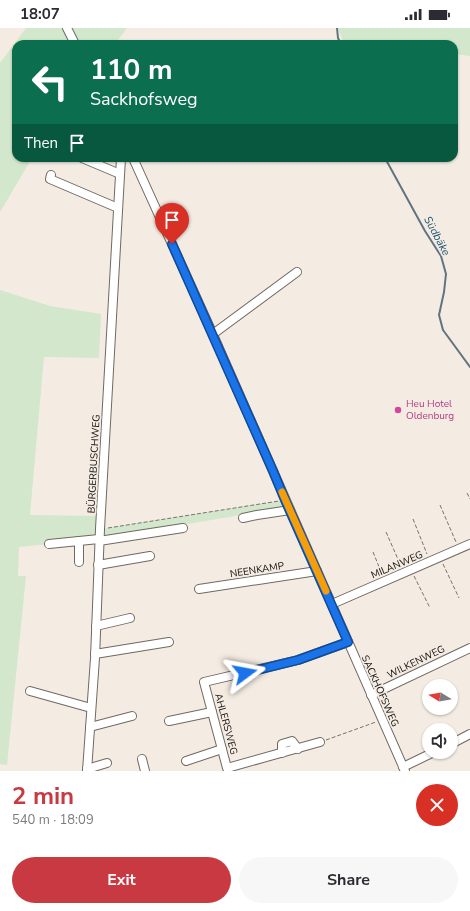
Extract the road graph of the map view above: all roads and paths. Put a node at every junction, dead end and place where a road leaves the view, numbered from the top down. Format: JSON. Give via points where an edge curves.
{"nodes":[{"id":1,"x":67,"y":28,"type":"edge"},
{"id":2,"x":73,"y":40,"type":"edge"},
{"id":3,"x":92,"y":162,"type":"edge"},
{"id":4,"x":121,"y":162,"type":"edge"},
{"id":5,"x":136,"y":162,"type":"edge"},
{"id":6,"x":120,"y":174,"type":"junction"},
{"id":7,"x":50,"y":179,"type":"dead end"},
{"id":8,"x":118,"y":209,"type":"junction"},
{"id":9,"x":297,"y":272,"type":"dead end"},
{"id":10,"x":212,"y":334,"type":"junction"},
{"id":11,"x":467,"y":493,"type":"dead end"},
{"id":12,"x":470,"y":499,"type":"edge"},
{"id":13,"x":285,"y":500,"type":"junction"},
{"id":14,"x":440,"y":506,"type":"dead end"},
{"id":15,"x":290,"y":510,"type":"junction"},
{"id":16,"x":243,"y":518,"type":"dead end"},
{"id":17,"x":413,"y":520,"type":"dead end"},
{"id":18,"x":183,"y":528,"type":"dead end"},
{"id":19,"x":100,"y":529,"type":"junction"},
{"id":20,"x":386,"y":532,"type":"dead end"},
{"id":21,"x":99,"y":540,"type":"junction"},
{"id":22,"x":79,"y":541,"type":"junction"},
{"id":23,"x":49,"y":544,"type":"dead end"},
{"id":24,"x":470,"y":544,"type":"edge"},
{"id":25,"x":459,"y":549,"type":"junction"},
{"id":26,"x":373,"y":552,"type":"dead end"},
{"id":27,"x":150,"y":556,"type":"dead end"},
{"id":28,"x":440,"y":557,"type":"junction"},
{"id":29,"x":79,"y":562,"type":"dead end"},
{"id":30,"x":431,"y":562,"type":"junction"},
{"id":31,"x":98,"y":565,"type":"junction"},
{"id":32,"x":317,"y":571,"type":"junction"},
{"id":33,"x":408,"y":572,"type":"junction"},
{"id":34,"x":386,"y":581,"type":"junction"},
{"id":35,"x":199,"y":589,"type":"dead end"},
{"id":36,"x":459,"y":598,"type":"dead end"},
{"id":37,"x":332,"y":604,"type":"junction"},
{"id":38,"x":430,"y":608,"type":"dead end"},
{"id":39,"x":130,"y":618,"type":"dead end"},
{"id":40,"x":96,"y":626,"type":"junction"},
{"id":41,"x":169,"y":642,"type":"dead end"},
{"id":42,"x":348,"y":642,"type":"junction"},
{"id":43,"x":160,"y":648,"type":"dead end"},
{"id":44,"x":470,"y":648,"type":"edge"},
{"id":45,"x":95,"y":656,"type":"junction"},
{"id":46,"x":30,"y":691,"type":"dead end"},
{"id":47,"x":371,"y":695,"type":"junction"},
{"id":48,"x":91,"y":708,"type":"junction"},
{"id":49,"x":212,"y":712,"type":"junction"},
{"id":50,"x":132,"y":716,"type":"dead end"},
{"id":51,"x":382,"y":720,"type":"junction"},
{"id":52,"x":169,"y":721,"type":"dead end"},
{"id":53,"x":90,"y":726,"type":"junction"},
{"id":54,"x":470,"y":734,"type":"edge"},
{"id":55,"x":458,"y":740,"type":"edge"},
{"id":56,"x":320,"y":742,"type":"joint"},
{"id":57,"x":222,"y":749,"type":"junction"},
{"id":58,"x":142,"y":759,"type":"dead end"},
{"id":59,"x":422,"y":759,"type":"edge"},
{"id":60,"x":186,"y":761,"type":"dead end"},
{"id":61,"x":107,"y":763,"type":"dead end"},
{"id":62,"x":404,"y":769,"type":"edge"},
{"id":63,"x":87,"y":770,"type":"edge"},
{"id":64,"x":228,"y":770,"type":"edge"},
{"id":65,"x":145,"y":771,"type":"edge"}],
"edges":[{"from":1,"to":2,"type":"street"},
{"from":3,"to":6,"type":"street"},
{"from":4,"to":6,"type":"street","name":"BÜRGERBUSCHWEG"},
{"from":5,"to":10,"type":"street","name":"SACKHOFSWEG"},
{"from":6,"to":8,"type":"street","name":"BÜRGERBUSCHWEG"},
{"from":7,"to":8,"type":"street","via":[[50,182]]},
{"from":8,"to":19,"type":"street","name":"BÜRGERBUSCHWEG"},
{"from":9,"to":10,"type":"street"},
{"from":10,"to":13,"type":"street","name":"SACKHOFSWEG"},
{"from":11,"to":12,"type":"path"},
{"from":13,"to":15,"type":"street","name":"SACKHOFSWEG"},
{"from":13,"to":19,"type":"path"},
{"from":14,"to":25,"type":"path"},
{"from":15,"to":16,"type":"street"},
{"from":15,"to":32,"type":"street","name":"SACKHOFSWEG"},
{"from":17,"to":30,"type":"path"},
{"from":18,"to":21,"type":"street"},
{"from":19,"to":21,"type":"street","name":"BÜRGERBUSCHWEG"},
{"from":20,"to":33,"type":"path"},
{"from":21,"to":22,"type":"street"},
{"from":21,"to":31,"type":"street","name":"BÜRGERBUSCHWEG"},
{"from":22,"to":23,"type":"street"},
{"from":22,"to":29,"type":"street"},
{"from":24,"to":25,"type":"street","name":"MILANWEG"},
{"from":25,"to":28,"type":"street","name":"MILANWEG"},
{"from":26,"to":34,"type":"path"},
{"from":27,"to":31,"type":"street"},
{"from":28,"to":30,"type":"street","name":"MILANWEG"},
{"from":28,"to":36,"type":"path"},
{"from":30,"to":33,"type":"street","name":"MILANWEG"},
{"from":31,"to":40,"type":"street","name":"BÜRGERBUSCHWEG"},
{"from":32,"to":35,"type":"street","name":"NEENKAMP"},
{"from":32,"to":37,"type":"street","name":"SACKHOFSWEG"},
{"from":33,"to":34,"type":"street","name":"MILANWEG"},
{"from":33,"to":38,"type":"path"},
{"from":34,"to":37,"type":"street","name":"MILANWEG"},
{"from":37,"to":42,"type":"street","name":"SACKHOFSWEG"},
{"from":39,"to":40,"type":"street"},
{"from":40,"to":45,"type":"street","name":"BÜRGERBUSCHWEG"},
{"from":41,"to":45,"type":"street"},
{"from":42,"to":47,"type":"street","name":"SACKHOFSWEG"},
{"from":42,"to":49,"type":"street","name":"AHLERSWEG","via":[[298,660],[204,682]]},
{"from":43,"to":45,"type":"street"},
{"from":44,"to":47,"type":"street","name":"WILKENWEG"},
{"from":45,"to":48,"type":"street","name":"BÜRGERBUSCHWEG"},
{"from":46,"to":48,"type":"street"},
{"from":47,"to":51,"type":"street","name":"SACKHOFSWEG"},
{"from":48,"to":53,"type":"street","name":"BÜRGERBUSCHWEG"},
{"from":49,"to":52,"type":"street"},
{"from":49,"to":57,"type":"street","name":"AHLERSWEG"},
{"from":50,"to":53,"type":"street"},
{"from":51,"to":56,"type":"path"},
{"from":51,"to":62,"type":"street","name":"SACKHOFSWEG"},
{"from":53,"to":63,"type":"street","name":"BÜRGERBUSCHWEG"},
{"from":54,"to":55,"type":"street"},
{"from":56,"to":64,"type":"street","name":"AHLERSWEG","via":[[298,749],[292,741],[282,744],[282,753]]},
{"from":57,"to":60,"type":"street"},
{"from":57,"to":64,"type":"street","name":"AHLERSWEG"},
{"from":58,"to":65,"type":"street"},
{"from":59,"to":62,"type":"street"},
{"from":61,"to":63,"type":"street"}]}
